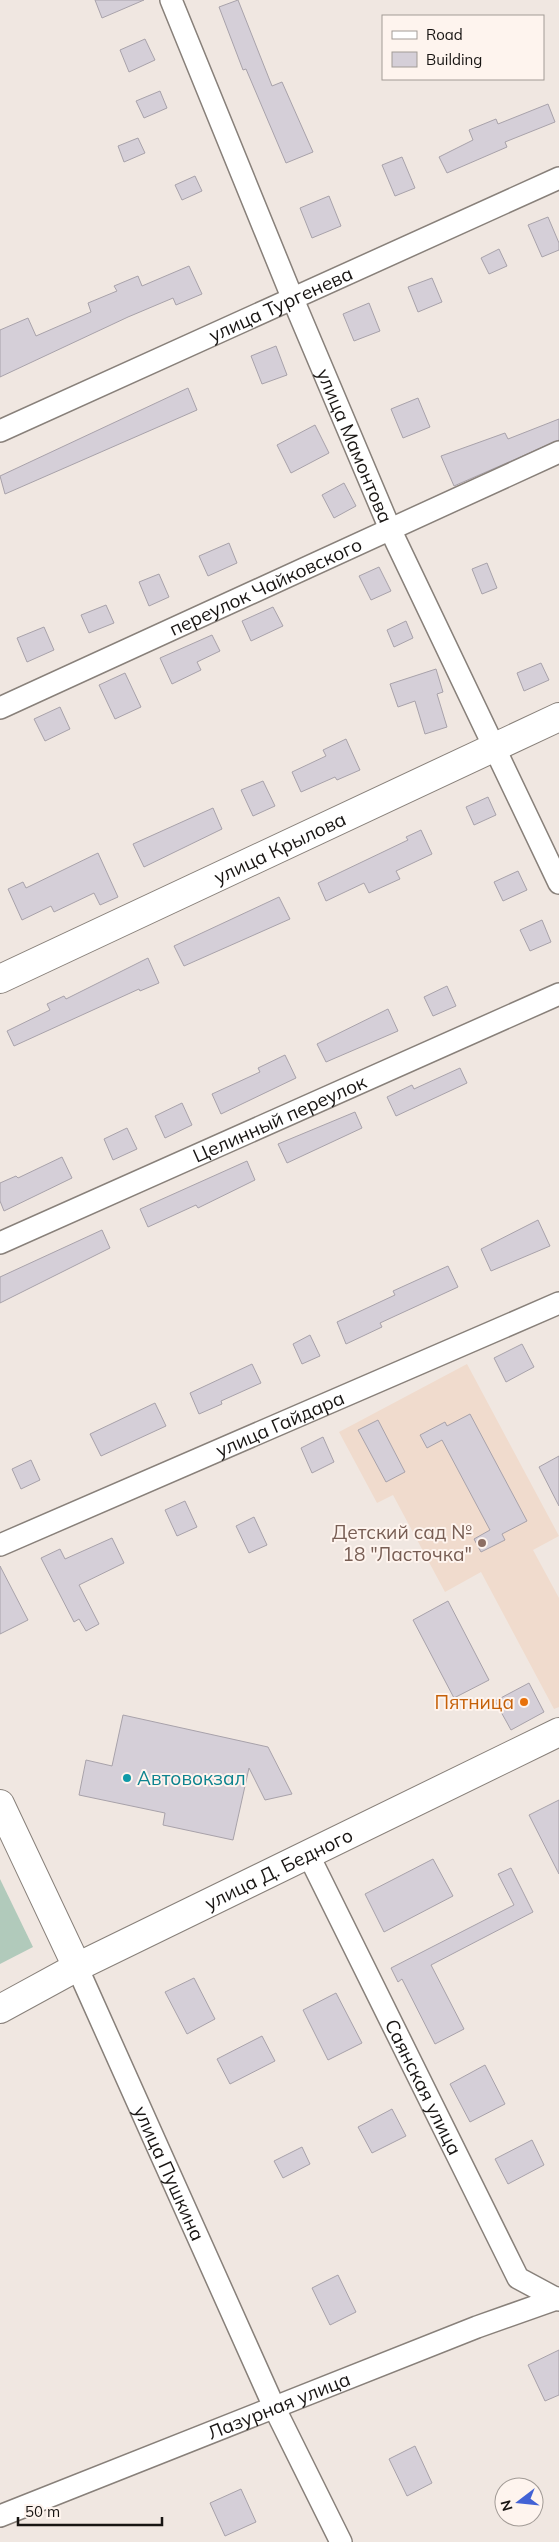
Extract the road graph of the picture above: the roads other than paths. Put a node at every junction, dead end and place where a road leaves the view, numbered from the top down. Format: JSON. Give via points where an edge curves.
{"nodes":[{"id":1,"x":171,"y":0,"type":"edge"},
{"id":2,"x":559,"y":178,"type":"edge"},
{"id":3,"x":292,"y":297,"type":"junction"},
{"id":4,"x":0,"y":431,"type":"edge"},
{"id":5,"x":559,"y":452,"type":"edge"},
{"id":6,"x":390,"y":529,"type":"junction"},
{"id":7,"x":0,"y":708,"type":"edge"},
{"id":8,"x":559,"y":718,"type":"edge"},
{"id":9,"x":494,"y":748,"type":"junction"},
{"id":10,"x":559,"y":883,"type":"edge"},
{"id":11,"x":0,"y":979,"type":"edge"},
{"id":12,"x":559,"y":994,"type":"edge"},
{"id":13,"x":0,"y":1243,"type":"edge"},
{"id":14,"x":559,"y":1303,"type":"edge"},
{"id":15,"x":0,"y":1545,"type":"edge"},
{"id":16,"x":559,"y":1732,"type":"edge"},
{"id":17,"x":0,"y":1804,"type":"edge"},
{"id":18,"x":308,"y":1854,"type":"junction"},
{"id":19,"x":77,"y":1967,"type":"junction"},
{"id":20,"x":0,"y":2009,"type":"edge"},
{"id":21,"x":558,"y":2299,"type":"edge"},
{"id":22,"x":275,"y":2409,"type":"junction"},
{"id":23,"x":0,"y":2516,"type":"edge"},
{"id":24,"x":341,"y":2542,"type":"edge"}],
"edges":[{"from":1,"to":3,"type":"street","name":"улица Мамонтова"},
{"from":2,"to":3,"type":"street","name":"улица Тургенева"},
{"from":3,"to":4,"type":"street","name":"улица Тургенева"},
{"from":3,"to":6,"type":"street","name":"улица Мамонтова"},
{"from":5,"to":6,"type":"street","name":"переулок Чайковского"},
{"from":6,"to":7,"type":"street","name":"переулок Чайковского"},
{"from":6,"to":9,"type":"street","name":"улица Мамонтова"},
{"from":8,"to":9,"type":"street","name":"улица Крылова"},
{"from":9,"to":10,"type":"street","name":"улица Мамонтова"},
{"from":9,"to":11,"type":"street","name":"улица Крылова"},
{"from":12,"to":13,"type":"street","name":"Целинный переулок"},
{"from":14,"to":15,"type":"street","name":"улица Гайдара"},
{"from":16,"to":18,"type":"street","name":"улица Д. Бедного"},
{"from":17,"to":19,"type":"street","name":"улица Пушкина"},
{"from":18,"to":19,"type":"street","name":"улица Д. Бедного"},
{"from":18,"to":21,"type":"street","name":"Саянская улица","via":[[518,2278]]},
{"from":19,"to":20,"type":"street","name":"улица Д. Бедного"},
{"from":19,"to":22,"type":"street","name":"улица Пушкина"},
{"from":21,"to":22,"type":"street","name":"Лазурная улица","via":[[477,2327]]},
{"from":22,"to":23,"type":"street","name":"Лазурная улица"},
{"from":22,"to":24,"type":"street","name":"улица Пушкина"}]}
